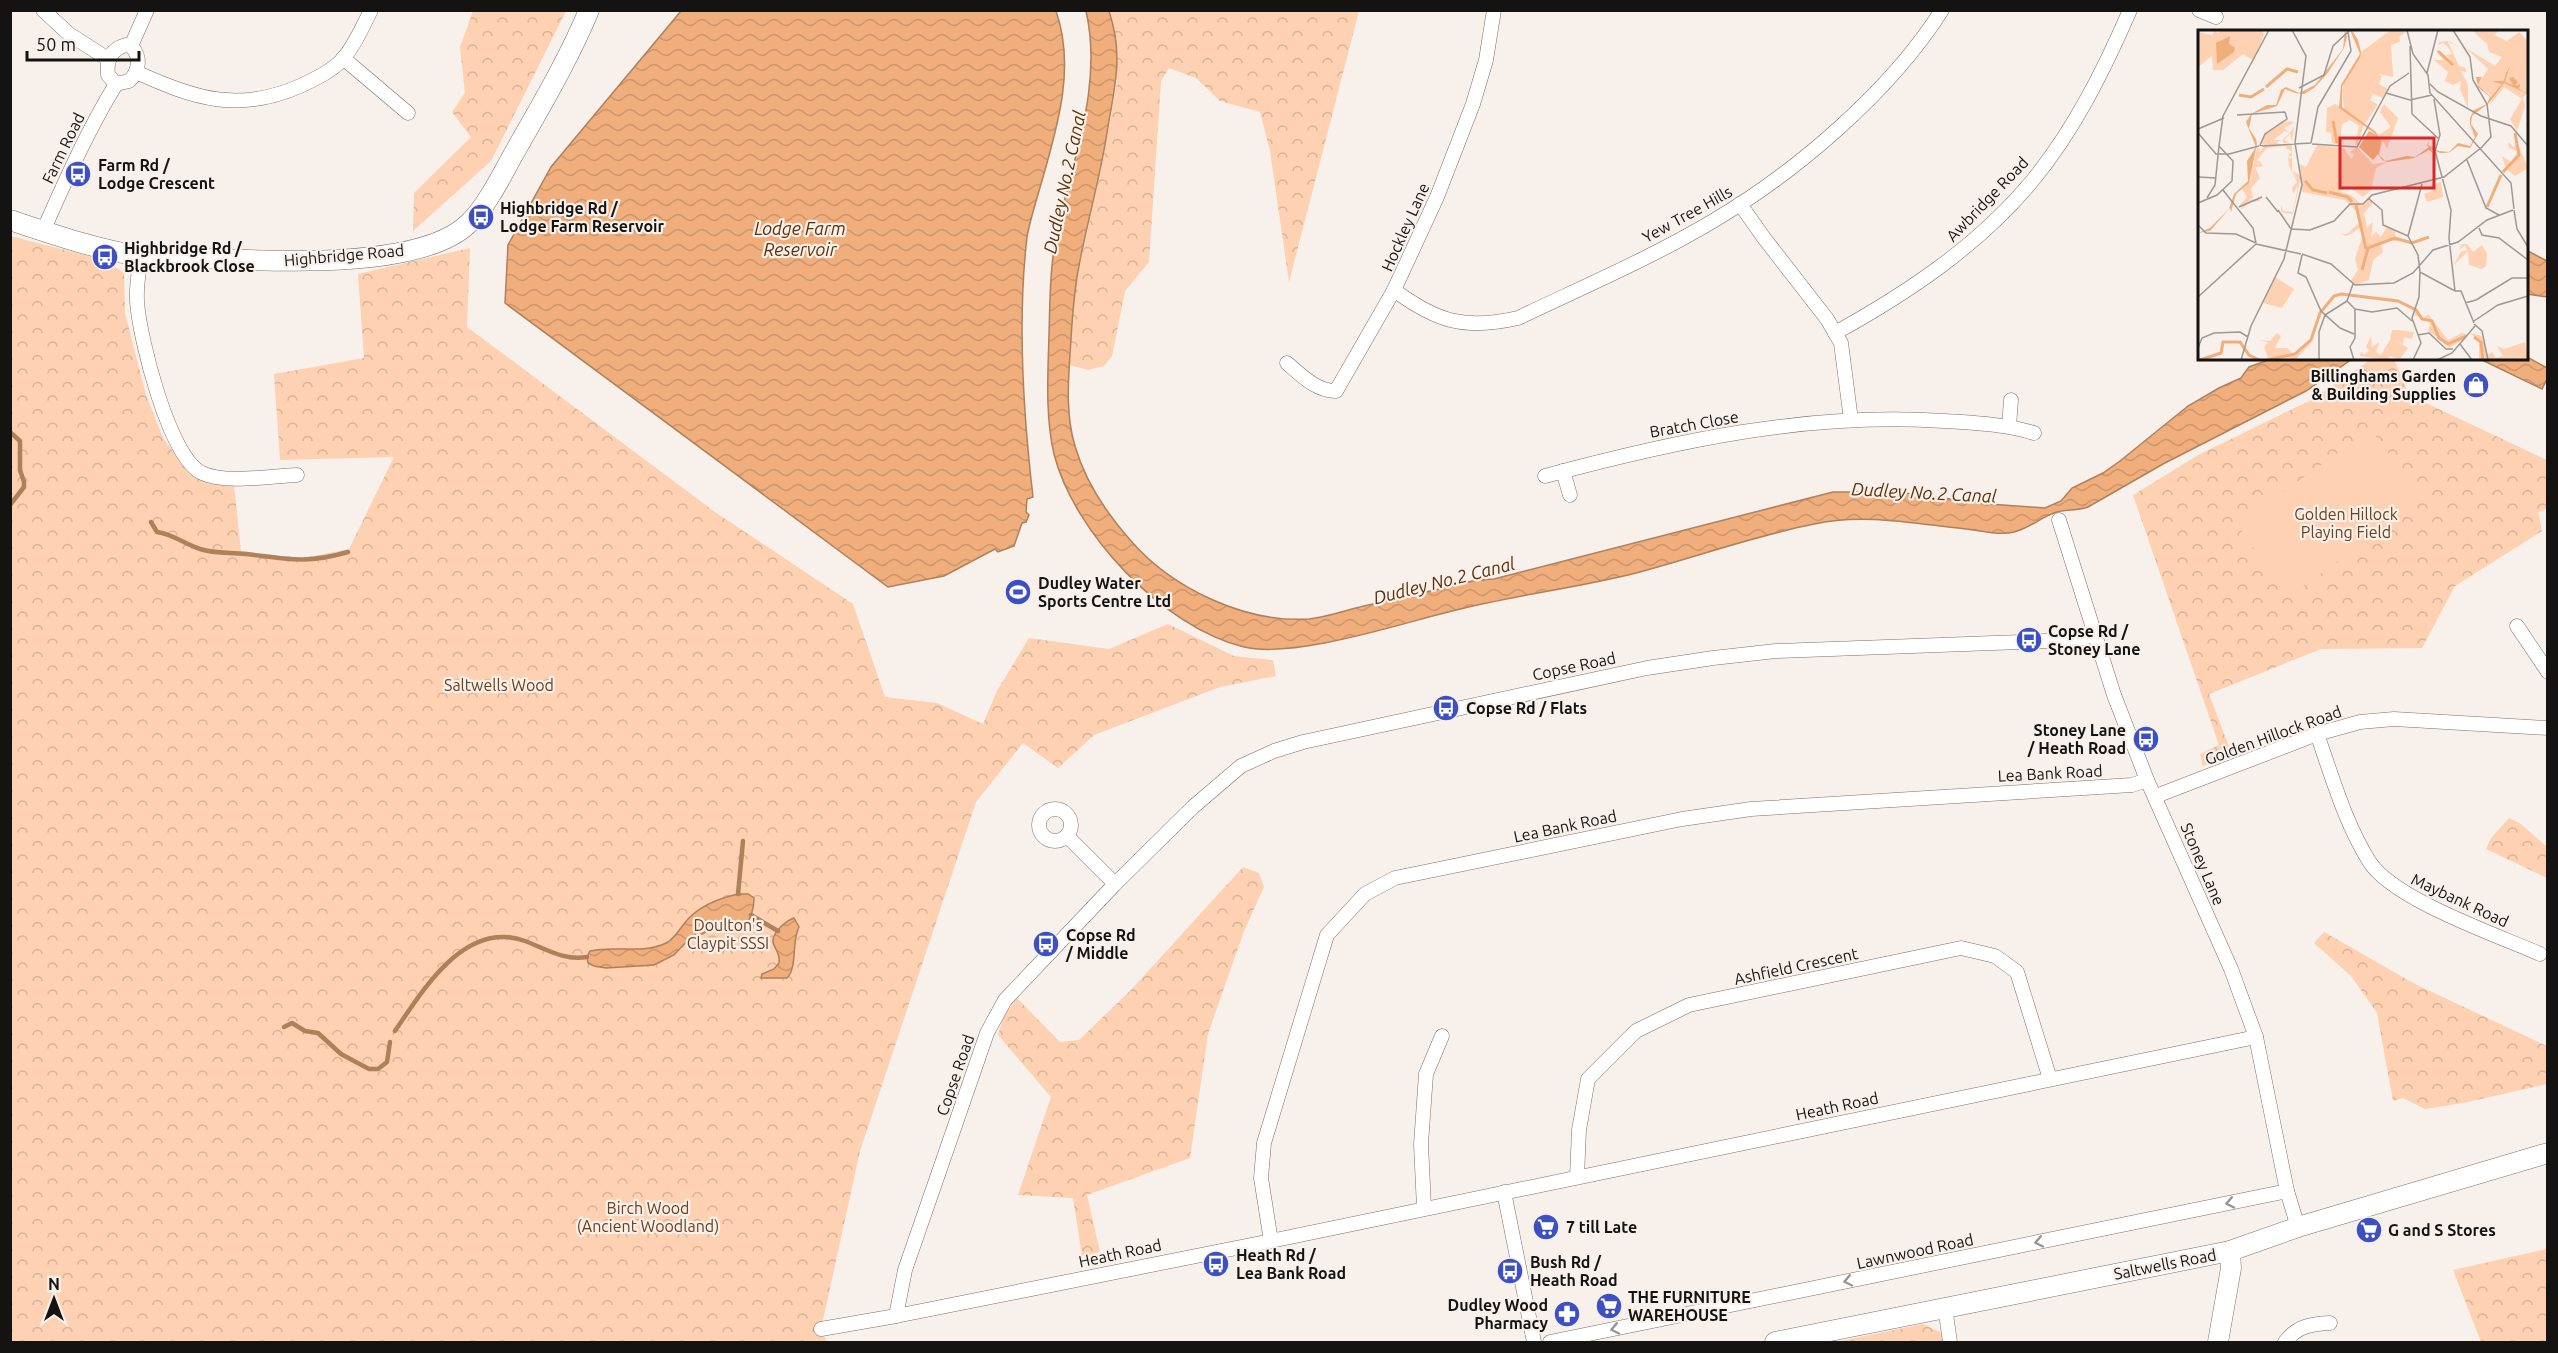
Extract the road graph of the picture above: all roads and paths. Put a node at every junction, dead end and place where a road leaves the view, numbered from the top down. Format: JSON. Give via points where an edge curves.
{"nodes":[{"id":1,"x":43,"y":10,"type":"edge"},
{"id":2,"x":147,"y":10,"type":"edge"},
{"id":3,"x":371,"y":10,"type":"edge"},
{"id":4,"x":589,"y":10,"type":"edge"},
{"id":5,"x":1494,"y":10,"type":"edge"},
{"id":6,"x":1942,"y":10,"type":"edge"},
{"id":7,"x":2130,"y":10,"type":"edge"},
{"id":8,"x":2199,"y":10,"type":"edge"},
{"id":9,"x":2216,"y":17,"type":"dead end"},
{"id":10,"x":131,"y":46,"type":"junction"},
{"id":11,"x":343,"y":58,"type":"junction"},
{"id":12,"x":108,"y":59,"type":"junction"},
{"id":13,"x":136,"y":72,"type":"junction"},
{"id":14,"x":116,"y":84,"type":"junction"},
{"id":15,"x":408,"y":113,"type":"dead end"},
{"id":16,"x":1740,"y":204,"type":"junction"},
{"id":17,"x":10,"y":220,"type":"edge"},
{"id":18,"x":44,"y":229,"type":"junction"},
{"id":19,"x":141,"y":256,"type":"junction"},
{"id":20,"x":1394,"y":290,"type":"junction"},
{"id":21,"x":1836,"y":333,"type":"junction"},
{"id":22,"x":1287,"y":363,"type":"dead end"},
{"id":23,"x":2011,"y":400,"type":"dead end"},
{"id":24,"x":1851,"y":420,"type":"junction"},
{"id":25,"x":2009,"y":426,"type":"junction"},
{"id":26,"x":2034,"y":433,"type":"dead end"},
{"id":27,"x":1563,"y":471,"type":"junction"},
{"id":28,"x":297,"y":475,"type":"dead end"},
{"id":29,"x":1545,"y":476,"type":"dead end"},
{"id":30,"x":1570,"y":495,"type":"dead end"},
{"id":31,"x":2059,"y":520,"type":"dead end"},
{"id":32,"x":2517,"y":626,"type":"dead end"},
{"id":33,"x":2095,"y":635,"type":"junction"},
{"id":34,"x":2547,"y":672,"type":"edge"},
{"id":35,"x":2547,"y":728,"type":"edge"},
{"id":36,"x":2316,"y":734,"type":"junction"},
{"id":37,"x":2147,"y":780,"type":"junction"},
{"id":38,"x":2156,"y":796,"type":"junction"},
{"id":39,"x":1067,"y":836,"type":"dead end"},
{"id":40,"x":1115,"y":884,"type":"junction"},
{"id":41,"x":2540,"y":954,"type":"dead end"},
{"id":42,"x":1442,"y":1036,"type":"dead end"},
{"id":43,"x":2256,"y":1037,"type":"junction"},
{"id":44,"x":2050,"y":1079,"type":"junction"},
{"id":45,"x":2547,"y":1153,"type":"edge"},
{"id":46,"x":1577,"y":1177,"type":"junction"},
{"id":47,"x":2287,"y":1191,"type":"junction"},
{"id":48,"x":1504,"y":1192,"type":"junction"},
{"id":49,"x":1425,"y":1208,"type":"junction"},
{"id":50,"x":2298,"y":1227,"type":"junction"},
{"id":51,"x":1271,"y":1240,"type":"junction"},
{"id":52,"x":2230,"y":1251,"type":"junction"},
{"id":53,"x":1945,"y":1307,"type":"junction"},
{"id":54,"x":896,"y":1316,"type":"junction"},
{"id":55,"x":2330,"y":1323,"type":"dead end"},
{"id":56,"x":821,"y":1329,"type":"dead end"},
{"id":57,"x":1534,"y":1342,"type":"edge"},
{"id":58,"x":1550,"y":1342,"type":"edge"},
{"id":59,"x":1775,"y":1342,"type":"edge"},
{"id":60,"x":1950,"y":1342,"type":"edge"},
{"id":61,"x":2218,"y":1342,"type":"edge"},
{"id":62,"x":2285,"y":1342,"type":"edge"}],
"edges":[{"from":1,"to":12,"type":"street","via":[[69,34]]},
{"from":2,"to":10,"type":"street"},
{"from":3,"to":11,"type":"street"},
{"from":4,"to":19,"type":"street","name":"Highbridge Road","via":[[575,44],[503,173],[470,223],[455,234],[415,249],[336,259],[268,261]]},
{"from":5,"to":20,"type":"street","name":"Hockley Lane","via":[[1486,60],[1473,104],[1437,197]]},
{"from":6,"to":16,"type":"street","name":"Yew Tree Hills","via":[[1923,40],[1874,93],[1804,156]]},
{"from":7,"to":21,"type":"street","name":"Awbridge Road","via":[[2093,89],[2032,180],[1943,266]]},
{"from":8,"to":9,"type":"street"},
{"from":10,"to":12,"type":"street","via":[[119,47]]},
{"from":10,"to":13,"type":"street","via":[[137,56]]},
{"from":11,"to":13,"type":"street","via":[[315,80],[253,101],[199,96]]},
{"from":11,"to":15,"type":"street"},
{"from":12,"to":14,"type":"street","via":[[108,75]]},
{"from":13,"to":14,"type":"street","via":[[129,81]]},
{"from":14,"to":18,"type":"street","name":"Farm Road","via":[[98,113]]},
{"from":16,"to":20,"type":"street","name":"Yew Tree Hills","via":[[1659,250],[1518,318],[1495,323],[1455,323],[1418,308]]},
{"from":16,"to":21,"type":"street"},
{"from":17,"to":18,"type":"street","name":"Highbridge Road"},
{"from":18,"to":19,"type":"street","name":"Highbridge Road"},
{"from":19,"to":28,"type":"street","via":[[137,300],[146,351],[158,397],[186,455],[200,472],[219,478]]},
{"from":20,"to":22,"type":"street","name":"Hockley Lane","via":[[1336,391],[1315,385]]},
{"from":21,"to":24,"type":"street","via":[[1845,359]]},
{"from":23,"to":25,"type":"street"},
{"from":24,"to":25,"type":"street","name":"Bratch Close","via":[[1900,418]]},
{"from":24,"to":27,"type":"street","name":"Bratch Close","via":[[1686,441]]},
{"from":25,"to":26,"type":"street","name":"Bratch Close"},
{"from":27,"to":29,"type":"street","name":"Bratch Close"},
{"from":27,"to":30,"type":"street"},
{"from":31,"to":33,"type":"street","name":"Stoney Lane"},
{"from":32,"to":34,"type":"street"},
{"from":33,"to":37,"type":"street","name":"Stoney Lane"},
{"from":33,"to":40,"type":"street","name":"Copse Road","via":[[2076,640],[1776,651],[1713,658],[1647,668],[1303,742],[1241,766]]},
{"from":35,"to":36,"type":"street","name":"Golden Hillock Road","via":[[2394,719],[2360,722]]},
{"from":36,"to":38,"type":"street","name":"Golden Hillock Road"},
{"from":36,"to":41,"type":"street","name":"Maybank Road","via":[[2351,826],[2369,862],[2383,878],[2409,896]]},
{"from":37,"to":38,"type":"street","name":"Stoney Lane"},
{"from":37,"to":51,"type":"street","name":"Lea Bank Road","via":[[2132,785],[1751,809],[1683,819],[1395,878],[1374,889],[1327,935],[1269,1123],[1261,1178]]},
{"from":38,"to":43,"type":"street","name":"Stoney Lane"},
{"from":39,"to":40,"type":"street"},
{"from":40,"to":54,"type":"street","name":"Copse Road","via":[[1005,1000],[987,1033],[905,1270]]},
{"from":42,"to":49,"type":"street","via":[[1426,1074],[1421,1144]]},
{"from":43,"to":44,"type":"street","name":"Heath Road"},
{"from":43,"to":47,"type":"street","name":"Stoney Lane"},
{"from":44,"to":46,"type":"street","name":"Heath Road"},
{"from":44,"to":46,"type":"street","name":"Ashfield Crescent","via":[[2017,972],[1995,956],[1961,948],[1689,1005],[1636,1031],[1588,1079],[1579,1130]]},
{"from":45,"to":50,"type":"street","name":"Saltwells Road"},
{"from":46,"to":48,"type":"street","name":"Heath Road"},
{"from":47,"to":50,"type":"street","name":"Stoney Lane"},
{"from":47,"to":58,"type":"street","name":"Lawnwood Road","one_way":true},
{"from":48,"to":49,"type":"street","name":"Heath Road"},
{"from":48,"to":57,"type":"street"},
{"from":49,"to":51,"type":"street","name":"Heath Road"},
{"from":50,"to":52,"type":"street","name":"Saltwells Road"},
{"from":51,"to":54,"type":"street","name":"Heath Road"},
{"from":52,"to":53,"type":"street","name":"Saltwells Road"},
{"from":52,"to":61,"type":"street","via":[[2231,1268]]},
{"from":53,"to":59,"type":"street","name":"Saltwells Road"},
{"from":53,"to":60,"type":"street"},
{"from":54,"to":56,"type":"street","name":"Heath Road"},
{"from":55,"to":62,"type":"street","via":[[2304,1326]]}]}
